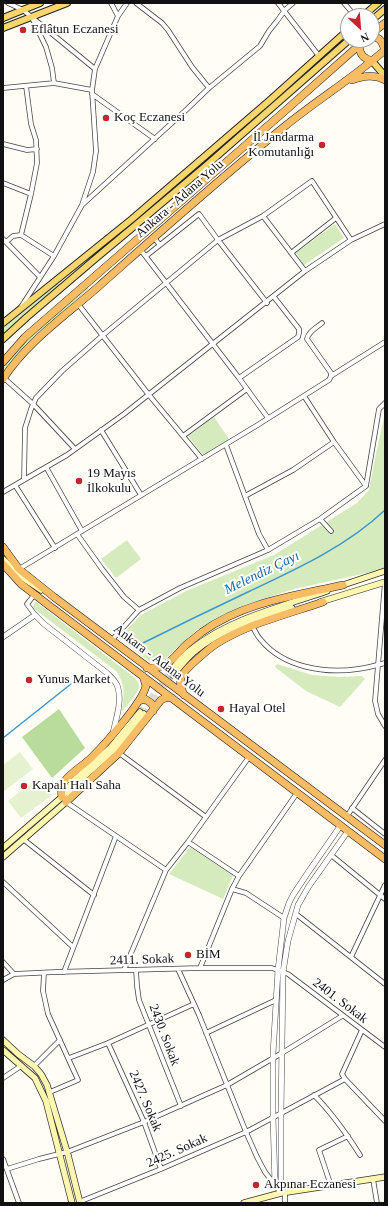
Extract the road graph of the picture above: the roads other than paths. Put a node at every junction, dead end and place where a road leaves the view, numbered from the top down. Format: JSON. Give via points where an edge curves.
{"nodes":[{"id":1,"x":8,"y":3,"type":"edge"},
{"id":2,"x":40,"y":3,"type":"edge"},
{"id":3,"x":67,"y":3,"type":"edge"},
{"id":4,"x":111,"y":3,"type":"edge"},
{"id":5,"x":126,"y":3,"type":"edge"},
{"id":6,"x":136,"y":3,"type":"edge"},
{"id":7,"x":278,"y":3,"type":"edge"},
{"id":8,"x":293,"y":3,"type":"edge"},
{"id":9,"x":23,"y":10,"type":"junction"},
{"id":10,"x":285,"y":10,"type":"junction"},
{"id":11,"x":118,"y":16,"type":"junction"},
{"id":12,"x":3,"y":18,"type":"edge"},
{"id":13,"x":32,"y":18,"type":"junction"},
{"id":14,"x":3,"y":28,"type":"edge"},
{"id":15,"x":340,"y":37,"type":"edge"},
{"id":16,"x":380,"y":40,"type":"edge"},
{"id":17,"x":340,"y":48,"type":"edge"},
{"id":18,"x":356,"y":48,"type":"edge"},
{"id":19,"x":358,"y":48,"type":"edge"},
{"id":20,"x":385,"y":50,"type":"edge"},
{"id":21,"x":320,"y":56,"type":"junction"},
{"id":22,"x":372,"y":61,"type":"junction"},
{"id":23,"x":95,"y":69,"type":"junction"},
{"id":24,"x":385,"y":76,"type":"edge"},
{"id":25,"x":385,"y":80,"type":"edge"},
{"id":26,"x":346,"y":82,"type":"junction"},
{"id":27,"x":54,"y":83,"type":"junction"},
{"id":28,"x":26,"y":86,"type":"junction"},
{"id":29,"x":3,"y":88,"type":"edge"},
{"id":30,"x":209,"y":88,"type":"junction"},
{"id":31,"x":92,"y":92,"type":"junction"},
{"id":32,"x":155,"y":139,"type":"junction"},
{"id":33,"x":3,"y":144,"type":"edge"},
{"id":34,"x":37,"y":149,"type":"junction"},
{"id":35,"x":3,"y":183,"type":"edge"},
{"id":36,"x":31,"y":194,"type":"junction"},
{"id":37,"x":82,"y":205,"type":"junction"},
{"id":38,"x":263,"y":216,"type":"junction"},
{"id":39,"x":336,"y":218,"type":"junction"},
{"id":40,"x":385,"y":224,"type":"edge"},
{"id":41,"x":20,"y":235,"type":"junction"},
{"id":42,"x":154,"y":238,"type":"junction"},
{"id":43,"x":4,"y":240,"type":"edge"},
{"id":44,"x":218,"y":240,"type":"junction"},
{"id":45,"x":351,"y":240,"type":"junction"},
{"id":46,"x":160,"y":245,"type":"junction"},
{"id":47,"x":140,"y":250,"type":"junction"},
{"id":48,"x":291,"y":253,"type":"junction"},
{"id":49,"x":54,"y":256,"type":"junction"},
{"id":50,"x":146,"y":256,"type":"junction"},
{"id":51,"x":305,"y":271,"type":"junction"},
{"id":52,"x":40,"y":277,"type":"junction"},
{"id":53,"x":165,"y":283,"type":"junction"},
{"id":54,"x":274,"y":297,"type":"junction"},
{"id":55,"x":267,"y":303,"type":"junction"},
{"id":56,"x":78,"y":304,"type":"junction"},
{"id":57,"x":18,"y":310,"type":"junction"},
{"id":58,"x":3,"y":322,"type":"edge"},
{"id":59,"x":322,"y":323,"type":"dead end"},
{"id":60,"x":103,"y":335,"type":"junction"},
{"id":61,"x":3,"y":339,"type":"edge"},
{"id":62,"x":385,"y":342,"type":"edge"},
{"id":63,"x":213,"y":345,"type":"junction"},
{"id":64,"x":3,"y":362,"type":"edge"},
{"id":65,"x":331,"y":376,"type":"junction"},
{"id":66,"x":4,"y":378,"type":"edge"},
{"id":67,"x":239,"y":378,"type":"junction"},
{"id":68,"x":247,"y":389,"type":"junction"},
{"id":69,"x":149,"y":394,"type":"junction"},
{"id":70,"x":304,"y":396,"type":"junction"},
{"id":71,"x":385,"y":403,"type":"edge"},
{"id":72,"x":33,"y":404,"type":"junction"},
{"id":73,"x":268,"y":418,"type":"junction"},
{"id":74,"x":101,"y":430,"type":"junction"},
{"id":75,"x":184,"y":436,"type":"junction"},
{"id":76,"x":334,"y":442,"type":"junction"},
{"id":77,"x":226,"y":444,"type":"junction"},
{"id":78,"x":75,"y":449,"type":"junction"},
{"id":79,"x":202,"y":459,"type":"junction"},
{"id":80,"x":46,"y":467,"type":"junction"},
{"id":81,"x":24,"y":480,"type":"junction"},
{"id":82,"x":15,"y":484,"type":"junction"},
{"id":83,"x":366,"y":486,"type":"junction"},
{"id":84,"x":3,"y":492,"type":"edge"},
{"id":85,"x":142,"y":495,"type":"junction"},
{"id":86,"x":245,"y":496,"type":"junction"},
{"id":87,"x":320,"y":519,"type":"junction"},
{"id":88,"x":82,"y":531,"type":"junction"},
{"id":89,"x":331,"y":531,"type":"dead end"},
{"id":90,"x":77,"y":534,"type":"junction"},
{"id":91,"x":3,"y":546,"type":"edge"},
{"id":92,"x":55,"y":548,"type":"junction"},
{"id":93,"x":268,"y":550,"type":"junction"},
{"id":94,"x":3,"y":559,"type":"edge"},
{"id":95,"x":3,"y":564,"type":"edge"},
{"id":96,"x":3,"y":568,"type":"edge"},
{"id":97,"x":20,"y":569,"type":"junction"},
{"id":98,"x":385,"y":572,"type":"edge"},
{"id":99,"x":12,"y":574,"type":"junction"},
{"id":100,"x":385,"y":582,"type":"edge"},
{"id":101,"x":343,"y":585,"type":"junction"},
{"id":102,"x":35,"y":594,"type":"junction"},
{"id":103,"x":54,"y":597,"type":"junction"},
{"id":104,"x":323,"y":602,"type":"junction"},
{"id":105,"x":139,"y":610,"type":"junction"},
{"id":106,"x":35,"y":615,"type":"junction"},
{"id":107,"x":253,"y":627,"type":"junction"},
{"id":108,"x":3,"y":637,"type":"edge"},
{"id":109,"x":111,"y":640,"type":"junction"},
{"id":110,"x":385,"y":663,"type":"edge"},
{"id":111,"x":378,"y":665,"type":"junction"},
{"id":112,"x":147,"y":668,"type":"junction"},
{"id":113,"x":143,"y":676,"type":"junction"},
{"id":114,"x":184,"y":696,"type":"junction"},
{"id":115,"x":172,"y":698,"type":"junction"},
{"id":116,"x":139,"y":701,"type":"junction"},
{"id":117,"x":153,"y":711,"type":"junction"},
{"id":118,"x":142,"y":713,"type":"tunnel mouth"},
{"id":119,"x":385,"y":726,"type":"edge"},
{"id":120,"x":113,"y":735,"type":"junction"},
{"id":121,"x":119,"y":753,"type":"junction"},
{"id":122,"x":249,"y":757,"type":"junction"},
{"id":123,"x":385,"y":760,"type":"edge"},
{"id":124,"x":298,"y":793,"type":"junction"},
{"id":125,"x":64,"y":799,"type":"junction"},
{"id":126,"x":352,"y":808,"type":"junction"},
{"id":127,"x":347,"y":816,"type":"junction"},
{"id":128,"x":206,"y":817,"type":"junction"},
{"id":129,"x":341,"y":825,"type":"junction"},
{"id":130,"x":348,"y":831,"type":"junction"},
{"id":131,"x":385,"y":834,"type":"edge"},
{"id":132,"x":116,"y":836,"type":"junction"},
{"id":133,"x":23,"y":839,"type":"junction"},
{"id":134,"x":188,"y":842,"type":"junction"},
{"id":135,"x":385,"y":845,"type":"edge"},
{"id":136,"x":3,"y":848,"type":"edge"},
{"id":137,"x":331,"y":855,"type":"junction"},
{"id":138,"x":3,"y":857,"type":"edge"},
{"id":139,"x":385,"y":859,"type":"edge"},
{"id":140,"x":166,"y":870,"type":"junction"},
{"id":141,"x":239,"y":876,"type":"junction"},
{"id":142,"x":3,"y":882,"type":"edge"},
{"id":143,"x":385,"y":885,"type":"edge"},
{"id":144,"x":232,"y":889,"type":"junction"},
{"id":145,"x":381,"y":894,"type":"junction"},
{"id":146,"x":94,"y":895,"type":"junction"},
{"id":147,"x":385,"y":899,"type":"edge"},
{"id":148,"x":296,"y":914,"type":"junction"},
{"id":149,"x":284,"y":918,"type":"junction"},
{"id":150,"x":73,"y":947,"type":"junction"},
{"id":151,"x":351,"y":957,"type":"junction"},
{"id":152,"x":3,"y":962,"type":"edge"},
{"id":153,"x":178,"y":968,"type":"junction"},
{"id":154,"x":200,"y":968,"type":"junction"},
{"id":155,"x":124,"y":970,"type":"junction"},
{"id":156,"x":136,"y":970,"type":"junction"},
{"id":157,"x":278,"y":970,"type":"junction"},
{"id":158,"x":64,"y":972,"type":"junction"},
{"id":159,"x":283,"y":972,"type":"junction"},
{"id":160,"x":44,"y":973,"type":"junction"},
{"id":161,"x":14,"y":974,"type":"junction"},
{"id":162,"x":3,"y":980,"type":"edge"},
{"id":163,"x":385,"y":984,"type":"edge"},
{"id":164,"x":276,"y":1000,"type":"junction"},
{"id":165,"x":194,"y":1004,"type":"junction"},
{"id":166,"x":342,"y":1016,"type":"junction"},
{"id":167,"x":150,"y":1024,"type":"junction"},
{"id":168,"x":362,"y":1030,"type":"junction"},
{"id":169,"x":206,"y":1033,"type":"junction"},
{"id":170,"x":3,"y":1040,"type":"edge"},
{"id":171,"x":60,"y":1040,"type":"junction"},
{"id":172,"x":108,"y":1043,"type":"junction"},
{"id":173,"x":385,"y":1047,"type":"edge"},
{"id":174,"x":3,"y":1050,"type":"edge"},
{"id":175,"x":282,"y":1053,"type":"junction"},
{"id":176,"x":69,"y":1058,"type":"junction"},
{"id":177,"x":273,"y":1058,"type":"junction"},
{"id":178,"x":21,"y":1066,"type":"junction"},
{"id":179,"x":34,"y":1066,"type":"junction"},
{"id":180,"x":3,"y":1078,"type":"edge"},
{"id":181,"x":345,"y":1079,"type":"junction"},
{"id":182,"x":227,"y":1085,"type":"junction"},
{"id":183,"x":50,"y":1092,"type":"junction"},
{"id":184,"x":314,"y":1095,"type":"junction"},
{"id":185,"x":181,"y":1106,"type":"junction"},
{"id":186,"x":281,"y":1113,"type":"junction"},
{"id":187,"x":273,"y":1117,"type":"junction"},
{"id":188,"x":385,"y":1121,"type":"edge"},
{"id":189,"x":144,"y":1122,"type":"junction"},
{"id":190,"x":246,"y":1132,"type":"junction"},
{"id":191,"x":348,"y":1136,"type":"junction"},
{"id":192,"x":67,"y":1152,"type":"junction"},
{"id":193,"x":60,"y":1154,"type":"junction"},
{"id":194,"x":360,"y":1155,"type":"dead end"},
{"id":195,"x":3,"y":1159,"type":"edge"},
{"id":196,"x":7,"y":1169,"type":"junction"},
{"id":197,"x":161,"y":1169,"type":"junction"},
{"id":198,"x":385,"y":1177,"type":"edge"},
{"id":199,"x":373,"y":1179,"type":"junction"},
{"id":200,"x":275,"y":1185,"type":"junction"},
{"id":201,"x":331,"y":1186,"type":"junction"},
{"id":202,"x":281,"y":1193,"type":"junction"},
{"id":203,"x":263,"y":1200,"type":"edge"},
{"id":204,"x":19,"y":1203,"type":"edge"},
{"id":205,"x":72,"y":1203,"type":"edge"},
{"id":206,"x":80,"y":1203,"type":"edge"},
{"id":207,"x":244,"y":1203,"type":"edge"},
{"id":208,"x":285,"y":1203,"type":"edge"},
{"id":209,"x":377,"y":1203,"type":"edge"}],
"edges":[{"from":1,"to":9,"type":"street"},
{"from":2,"to":9,"type":"main road"},
{"from":3,"to":13,"type":"main road"},
{"from":4,"to":11,"type":"street"},
{"from":5,"to":11,"type":"street"},
{"from":6,"to":30,"type":"street","via":[[162,23]]},
{"from":7,"to":10,"type":"street"},
{"from":8,"to":10,"type":"street"},
{"from":9,"to":12,"type":"main road"},
{"from":9,"to":13,"type":"street"},
{"from":10,"to":21,"type":"street"},
{"from":10,"to":30,"type":"street","via":[[260,46]]},
{"from":11,"to":23,"type":"street"},
{"from":13,"to":14,"type":"main road"},
{"from":13,"to":23,"type":"street"},
{"from":13,"to":27,"type":"street","via":[[46,47]]},
{"from":15,"to":21,"type":"main road"},
{"from":16,"to":20,"type":"highway"},
{"from":17,"to":61,"type":"main road"},
{"from":18,"to":64,"type":"highway","name":"Ankara - Adana Yolu","via":[[25,337]]},
{"from":19,"to":22,"type":"highway","via":[[364,58]]},
{"from":20,"to":22,"type":"highway","name":"Ankara - Adana Yolu"},
{"from":21,"to":57,"type":"main road","via":[[132,219]]},
{"from":22,"to":24,"type":"main road"},
{"from":22,"to":26,"type":"highway","name":"Ankara - Adana Yolu"},
{"from":23,"to":31,"type":"street"},
{"from":25,"to":26,"type":"highway","via":[[376,76],[362,76]]},
{"from":26,"to":42,"type":"highway","name":"Ankara - Adana Yolu","via":[[259,147]]},
{"from":27,"to":28,"type":"street"},
{"from":27,"to":31,"type":"street"},
{"from":28,"to":29,"type":"street"},
{"from":28,"to":34,"type":"street"},
{"from":30,"to":32,"type":"street"},
{"from":31,"to":32,"type":"street"},
{"from":31,"to":37,"type":"street","via":[[96,151],[93,172]]},
{"from":32,"to":37,"type":"street"},
{"from":33,"to":34,"type":"street","via":[[27,150]]},
{"from":34,"to":36,"type":"street"},
{"from":35,"to":36,"type":"street"},
{"from":36,"to":41,"type":"street"},
{"from":37,"to":49,"type":"street"},
{"from":38,"to":39,"type":"street","via":[[312,181]]},
{"from":38,"to":44,"type":"street"},
{"from":38,"to":48,"type":"street"},
{"from":39,"to":45,"type":"street"},
{"from":39,"to":48,"type":"street"},
{"from":40,"to":45,"type":"street"},
{"from":41,"to":43,"type":"street"},
{"from":41,"to":49,"type":"street"},
{"from":42,"to":46,"type":"street"},
{"from":42,"to":47,"type":"highway","name":"Ankara - Adana Yolu"},
{"from":43,"to":52,"type":"street"},
{"from":44,"to":46,"type":"street","via":[[199,214]]},
{"from":44,"to":53,"type":"street"},
{"from":44,"to":55,"type":"street"},
{"from":45,"to":51,"type":"street"},
{"from":46,"to":50,"type":"street"},
{"from":47,"to":50,"type":"street"},
{"from":47,"to":56,"type":"highway","name":"Ankara - Adana Yolu"},
{"from":48,"to":51,"type":"street"},
{"from":49,"to":52,"type":"street"},
{"from":50,"to":53,"type":"street"},
{"from":51,"to":54,"type":"street"},
{"from":52,"to":57,"type":"street"},
{"from":53,"to":60,"type":"street"},
{"from":53,"to":63,"type":"street"},
{"from":54,"to":55,"type":"street"},
{"from":54,"to":67,"type":"street","via":[[299,329],[298,337]]},
{"from":55,"to":63,"type":"street"},
{"from":56,"to":60,"type":"street"},
{"from":56,"to":66,"type":"highway","name":"Ankara - Adana Yolu","via":[[32,344]]},
{"from":57,"to":58,"type":"main road"},
{"from":59,"to":65,"type":"street","via":[[310,332],[307,339]]},
{"from":60,"to":69,"type":"street"},
{"from":60,"to":72,"type":"street","via":[[62,372]]},
{"from":62,"to":65,"type":"street"},
{"from":63,"to":67,"type":"street"},
{"from":63,"to":69,"type":"street"},
{"from":65,"to":70,"type":"street","via":[[329,380]]},
{"from":66,"to":72,"type":"street"},
{"from":67,"to":68,"type":"street"},
{"from":68,"to":73,"type":"street"},
{"from":68,"to":75,"type":"street"},
{"from":69,"to":74,"type":"street"},
{"from":69,"to":75,"type":"street"},
{"from":70,"to":73,"type":"street"},
{"from":70,"to":76,"type":"street"},
{"from":71,"to":83,"type":"street","via":[[379,409]]},
{"from":72,"to":78,"type":"street"},
{"from":72,"to":81,"type":"street","via":[[25,428]]},
{"from":73,"to":77,"type":"street"},
{"from":74,"to":78,"type":"street"},
{"from":74,"to":85,"type":"street"},
{"from":75,"to":79,"type":"street"},
{"from":76,"to":83,"type":"street"},
{"from":76,"to":86,"type":"street","via":[[293,470]]},
{"from":77,"to":79,"type":"street"},
{"from":77,"to":86,"type":"street"},
{"from":78,"to":80,"type":"street"},
{"from":79,"to":85,"type":"street"},
{"from":80,"to":81,"type":"street"},
{"from":80,"to":88,"type":"street"},
{"from":81,"to":82,"type":"street"},
{"from":82,"to":84,"type":"street"},
{"from":82,"to":92,"type":"street"},
{"from":83,"to":87,"type":"street"},
{"from":85,"to":88,"type":"street"},
{"from":86,"to":93,"type":"street"},
{"from":87,"to":89,"type":"street"},
{"from":87,"to":93,"type":"street"},
{"from":88,"to":90,"type":"street"},
{"from":90,"to":92,"type":"street"},
{"from":90,"to":105,"type":"street","via":[[124,597]]},
{"from":91,"to":97,"type":"highway","name":"Ankara - Adana Yolu"},
{"from":92,"to":97,"type":"street"},
{"from":93,"to":105,"type":"street","via":[[180,588]]},
{"from":94,"to":103,"type":"main road","via":[[40,590]]},
{"from":95,"to":99,"type":"highway","name":"Ankara - Adana Yolu"},
{"from":96,"to":99,"type":"main road"},
{"from":97,"to":103,"type":"highway","name":"Ankara - Adana Yolu"},
{"from":98,"to":101,"type":"main road"},
{"from":99,"to":102,"type":"highway","name":"Ankara - Adana Yolu"},
{"from":100,"to":104,"type":"main road"},
{"from":100,"to":111,"type":"street"},
{"from":101,"to":104,"type":"main road","via":[[228,626],[192,648],[171,674],[211,640],[230,630],[293,608]]},
{"from":101,"to":112,"type":"highway","via":[[286,596],[242,610],[202,632],[168,663],[159,668]]},
{"from":102,"to":106,"type":"street","via":[[27,604]]},
{"from":102,"to":113,"type":"highway","name":"Ankara - Adana Yolu"},
{"from":103,"to":109,"type":"highway","name":"Ankara - Adana Yolu"},
{"from":104,"to":107,"type":"highway"},
{"from":105,"to":109,"type":"street"},
{"from":106,"to":108,"type":"street"},
{"from":106,"to":120,"type":"street","via":[[114,680],[119,699]]},
{"from":107,"to":111,"type":"street","via":[[260,640],[278,656],[300,665],[329,671],[358,670]]},
{"from":107,"to":114,"type":"highway","via":[[215,645],[186,670],[180,679]]},
{"from":109,"to":112,"type":"highway","name":"Ankara - Adana Yolu"},
{"from":110,"to":111,"type":"street"},
{"from":111,"to":119,"type":"street","via":[[376,702],[378,714]]},
{"from":112,"to":114,"type":"highway","name":"Ankara - Adana Yolu"},
{"from":113,"to":115,"type":"highway","name":"Ankara - Adana Yolu"},
{"from":113,"to":116,"type":"highway","via":[[146,686]]},
{"from":114,"to":127,"type":"highway","name":"Ankara - Adana Yolu"},
{"from":115,"to":117,"type":"highway","via":[[161,700]]},
{"from":115,"to":122,"type":"highway","name":"Ankara - Adana Yolu"},
{"from":116,"to":117,"type":"highway","via":[[145,699],[151,703]]},
{"from":116,"to":120,"type":"highway"},
{"from":117,"to":121,"type":"highway"},
{"from":118,"to":125,"type":"main road","via":[[111,747],[73,781]]},
{"from":120,"to":125,"type":"highway","via":[[67,779],[61,789]]},
{"from":121,"to":125,"type":"highway"},
{"from":121,"to":128,"type":"street"},
{"from":122,"to":124,"type":"highway","name":"Ankara - Adana Yolu"},
{"from":122,"to":128,"type":"street"},
{"from":123,"to":126,"type":"street"},
{"from":124,"to":129,"type":"highway","name":"Ankara - Adana Yolu"},
{"from":124,"to":141,"type":"street"},
{"from":125,"to":132,"type":"street"},
{"from":125,"to":133,"type":"main road"},
{"from":125,"to":136,"type":"main road"},
{"from":126,"to":127,"type":"street"},
{"from":126,"to":131,"type":"street"},
{"from":127,"to":135,"type":"highway","name":"Ankara - Adana Yolu"},
{"from":128,"to":134,"type":"street"},
{"from":129,"to":130,"type":"highway","name":"Ankara - Adana Yolu"},
{"from":129,"to":149,"type":"street","via":[[288,903]]},
{"from":130,"to":137,"type":"street"},
{"from":130,"to":139,"type":"highway","name":"Ankara - Adana Yolu"},
{"from":132,"to":140,"type":"street"},
{"from":132,"to":146,"type":"street"},
{"from":133,"to":138,"type":"main road"},
{"from":133,"to":146,"type":"street"},
{"from":134,"to":140,"type":"street"},
{"from":134,"to":141,"type":"street"},
{"from":137,"to":145,"type":"street"},
{"from":137,"to":148,"type":"street","via":[[309,886]]},
{"from":140,"to":155,"type":"street"},
{"from":141,"to":144,"type":"street"},
{"from":142,"to":150,"type":"street"},
{"from":143,"to":145,"type":"street"},
{"from":144,"to":149,"type":"street","via":[[246,893]]},
{"from":144,"to":154,"type":"street"},
{"from":145,"to":147,"type":"street"},
{"from":145,"to":151,"type":"street"},
{"from":146,"to":150,"type":"street"},
{"from":148,"to":151,"type":"street"},
{"from":148,"to":159,"type":"street"},
{"from":149,"to":157,"type":"street"},
{"from":150,"to":158,"type":"street"},
{"from":151,"to":163,"type":"street"},
{"from":152,"to":161,"type":"street"},
{"from":153,"to":154,"type":"street","name":"2411. Sokak"},
{"from":153,"to":156,"type":"street","name":"2411. Sokak"},
{"from":153,"to":165,"type":"street"},
{"from":154,"to":157,"type":"street","name":"2411. Sokak"},
{"from":155,"to":156,"type":"street","name":"2411. Sokak"},
{"from":155,"to":158,"type":"street","name":"2411. Sokak"},
{"from":156,"to":167,"type":"street","name":"2430. Sokak","via":[[139,1000]]},
{"from":157,"to":159,"type":"street","name":"2411. Sokak"},
{"from":157,"to":164,"type":"street"},
{"from":158,"to":160,"type":"street","name":"2411. Sokak"},
{"from":159,"to":166,"type":"street","name":"2401. Sokak"},
{"from":159,"to":175,"type":"street"},
{"from":160,"to":161,"type":"street","name":"2411. Sokak"},
{"from":160,"to":171,"type":"street","via":[[43,991],[48,1014]]},
{"from":161,"to":162,"type":"street","name":"2411. Sokak"},
{"from":164,"to":169,"type":"street"},
{"from":164,"to":177,"type":"street"},
{"from":165,"to":167,"type":"street"},
{"from":165,"to":169,"type":"street"},
{"from":166,"to":168,"type":"street","name":"2401. Sokak"},
{"from":166,"to":175,"type":"street"},
{"from":167,"to":172,"type":"street"},
{"from":167,"to":185,"type":"street","name":"2430. Sokak"},
{"from":168,"to":173,"type":"street","name":"2401. Sokak"},
{"from":168,"to":181,"type":"street","via":[[342,1074]]},
{"from":169,"to":182,"type":"street"},
{"from":170,"to":179,"type":"main road"},
{"from":171,"to":176,"type":"street"},
{"from":171,"to":179,"type":"street"},
{"from":172,"to":176,"type":"street"},
{"from":172,"to":189,"type":"street","name":"2427. Sokak"},
{"from":174,"to":178,"type":"main road"},
{"from":175,"to":177,"type":"street"},
{"from":175,"to":186,"type":"street"},
{"from":176,"to":183,"type":"street","via":[[78,1080]]},
{"from":177,"to":182,"type":"street"},
{"from":177,"to":187,"type":"street"},
{"from":178,"to":180,"type":"street"},
{"from":178,"to":193,"type":"main road","via":[[35,1078],[42,1091]]},
{"from":179,"to":183,"type":"main road"},
{"from":181,"to":184,"type":"street","name":"2425. Sokak"},
{"from":181,"to":188,"type":"street"},
{"from":182,"to":185,"type":"street"},
{"from":182,"to":190,"type":"street"},
{"from":183,"to":192,"type":"main road"},
{"from":184,"to":186,"type":"street","name":"2425. Sokak"},
{"from":184,"to":191,"type":"street"},
{"from":185,"to":189,"type":"street"},
{"from":186,"to":187,"type":"street","name":"2425. Sokak"},
{"from":186,"to":202,"type":"street"},
{"from":187,"to":190,"type":"street","name":"2425. Sokak"},
{"from":187,"to":200,"type":"street"},
{"from":189,"to":192,"type":"street"},
{"from":189,"to":197,"type":"street","name":"2427. Sokak"},
{"from":190,"to":197,"type":"street","name":"2425. Sokak"},
{"from":190,"to":200,"type":"street","via":[[265,1172]]},
{"from":191,"to":194,"type":"street"},
{"from":191,"to":201,"type":"street","via":[[319,1150]]},
{"from":192,"to":193,"type":"street"},
{"from":192,"to":206,"type":"main road"},
{"from":193,"to":196,"type":"street"},
{"from":193,"to":205,"type":"main road"},
{"from":195,"to":196,"type":"street"},
{"from":196,"to":204,"type":"street"},
{"from":197,"to":206,"type":"street","name":"2425. Sokak"},
{"from":198,"to":199,"type":"main road"},
{"from":199,"to":201,"type":"main road"},
{"from":199,"to":209,"type":"street"},
{"from":200,"to":202,"type":"street"},
{"from":201,"to":202,"type":"main road"},
{"from":202,"to":203,"type":"main road"},
{"from":202,"to":208,"type":"street"},
{"from":203,"to":207,"type":"main road"}]}
